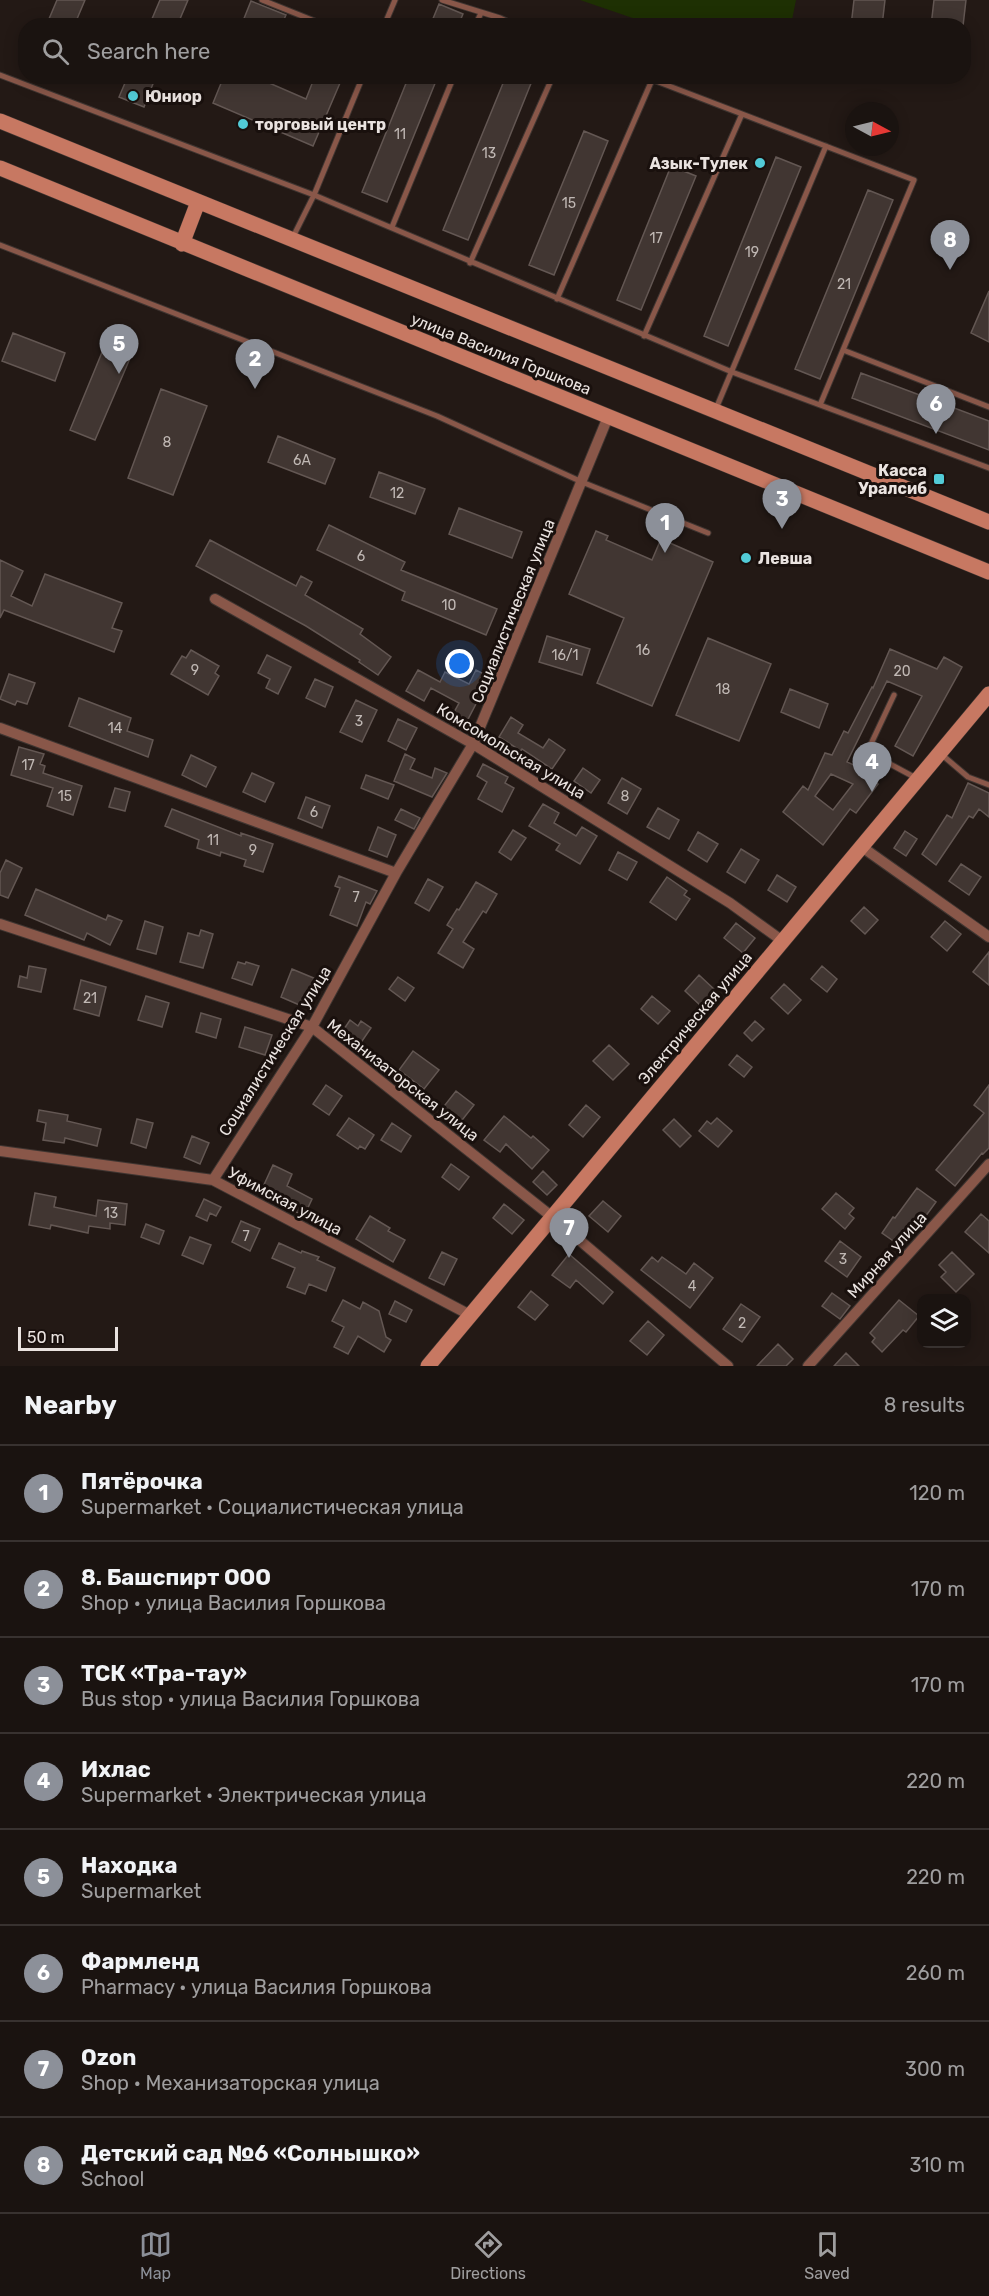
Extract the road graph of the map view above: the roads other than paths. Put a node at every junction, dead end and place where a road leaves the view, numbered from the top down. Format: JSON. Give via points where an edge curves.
{"nodes":[{"id":1,"x":262,"y":0,"type":"edge"},
{"id":2,"x":395,"y":0,"type":"edge"},
{"id":3,"x":442,"y":0,"type":"edge"},
{"id":4,"x":481,"y":13,"type":"junction"},
{"id":5,"x":307,"y":18,"type":"edge"},
{"id":6,"x":387,"y":18,"type":"edge"},
{"id":7,"x":479,"y":18,"type":"edge"},
{"id":8,"x":500,"y":18,"type":"edge"},
{"id":9,"x":0,"y":75,"type":"edge"},
{"id":10,"x":18,"y":82,"type":"edge"},
{"id":11,"x":24,"y":84,"type":"edge"},
{"id":12,"x":360,"y":84,"type":"edge"},
{"id":13,"x":451,"y":84,"type":"edge"},
{"id":14,"x":549,"y":84,"type":"edge"},
{"id":15,"x":650,"y":84,"type":"edge"},
{"id":16,"x":663,"y":84,"type":"edge"},
{"id":17,"x":742,"y":114,"type":"junction"},
{"id":18,"x":0,"y":121,"type":"edge"},
{"id":19,"x":826,"y":146,"type":"junction"},
{"id":20,"x":0,"y":168,"type":"edge"},
{"id":21,"x":314,"y":195,"type":"junction"},
{"id":22,"x":198,"y":202,"type":"junction"},
{"id":23,"x":392,"y":227,"type":"junction"},
{"id":24,"x":291,"y":241,"type":"junction"},
{"id":25,"x":182,"y":244,"type":"junction"},
{"id":26,"x":0,"y":245,"type":"edge"},
{"id":27,"x":470,"y":263,"type":"junction"},
{"id":28,"x":557,"y":299,"type":"junction"},
{"id":29,"x":644,"y":336,"type":"junction"},
{"id":30,"x":843,"y":350,"type":"junction"},
{"id":31,"x":732,"y":372,"type":"junction"},
{"id":32,"x":820,"y":405,"type":"junction"},
{"id":33,"x":989,"y":407,"type":"edge"},
{"id":34,"x":715,"y":412,"type":"junction"},
{"id":35,"x":608,"y":417,"type":"junction"},
{"id":36,"x":989,"y":468,"type":"edge"},
{"id":37,"x":582,"y":482,"type":"junction"},
{"id":38,"x":989,"y":522,"type":"edge"},
{"id":39,"x":708,"y":533,"type":"dead end"},
{"id":40,"x":989,"y":572,"type":"edge"},
{"id":41,"x":215,"y":599,"type":"dead end"},
{"id":42,"x":989,"y":694,"type":"edge"},
{"id":43,"x":894,"y":695,"type":"dead end"},
{"id":44,"x":0,"y":728,"type":"edge"},
{"id":45,"x":473,"y":744,"type":"junction"},
{"id":46,"x":940,"y":753,"type":"junction"},
{"id":47,"x":918,"y":779,"type":"junction"},
{"id":48,"x":989,"y":785,"type":"edge"},
{"id":49,"x":862,"y":848,"type":"junction"},
{"id":50,"x":396,"y":873,"type":"junction"},
{"id":51,"x":0,"y":924,"type":"edge"},
{"id":52,"x":989,"y":937,"type":"edge"},
{"id":53,"x":784,"y":942,"type":"junction"},
{"id":54,"x":312,"y":1027,"type":"junction"},
{"id":55,"x":0,"y":1151,"type":"edge"},
{"id":56,"x":989,"y":1164,"type":"edge"},
{"id":57,"x":213,"y":1180,"type":"junction"},
{"id":58,"x":551,"y":1216,"type":"junction"},
{"id":59,"x":470,"y":1315,"type":"junction"},
{"id":60,"x":428,"y":1366,"type":"edge"},
{"id":61,"x":728,"y":1366,"type":"edge"},
{"id":62,"x":808,"y":1366,"type":"edge"}],
"edges":[{"from":1,"to":5,"type":"lane"},
{"from":2,"to":6,"type":"lane"},
{"from":3,"to":4,"type":"lane"},
{"from":4,"to":7,"type":"lane"},
{"from":4,"to":8,"type":"lane"},
{"from":9,"to":10,"type":"lane"},
{"from":11,"to":21,"type":"lane"},
{"from":12,"to":21,"type":"lane"},
{"from":13,"to":23,"type":"lane"},
{"from":14,"to":27,"type":"lane"},
{"from":15,"to":28,"type":"lane"},
{"from":16,"to":17,"type":"lane"},
{"from":17,"to":19,"type":"lane"},
{"from":17,"to":29,"type":"lane"},
{"from":18,"to":22,"type":"main road","name":"улица Василия Горшкова"},
{"from":19,"to":30,"type":"lane","via":[[914,180]]},
{"from":19,"to":31,"type":"lane"},
{"from":20,"to":25,"type":"main road","name":"улица Василия Горшкова"},
{"from":21,"to":23,"type":"lane"},
{"from":21,"to":24,"type":"lane"},
{"from":22,"to":24,"type":"main road","name":"улица Василия Горшкова"},
{"from":22,"to":25,"type":"main road"},
{"from":23,"to":27,"type":"lane"},
{"from":24,"to":34,"type":"main road","name":"улица Василия Горшкова"},
{"from":25,"to":35,"type":"main road","name":"улица Василия Горшкова"},
{"from":26,"to":37,"type":"lane","via":[[437,416]]},
{"from":27,"to":28,"type":"lane"},
{"from":28,"to":29,"type":"lane"},
{"from":29,"to":31,"type":"lane"},
{"from":30,"to":32,"type":"lane"},
{"from":30,"to":33,"type":"lane"},
{"from":31,"to":32,"type":"lane"},
{"from":31,"to":34,"type":"lane"},
{"from":32,"to":36,"type":"lane"},
{"from":34,"to":38,"type":"main road","name":"улица Василия Горшкова"},
{"from":35,"to":37,"type":"street","name":"Социалистическая улица"},
{"from":35,"to":40,"type":"main road","name":"улица Василия Горшкова"},
{"from":37,"to":39,"type":"lane"},
{"from":37,"to":45,"type":"street","name":"Социалистическая улица"},
{"from":41,"to":45,"type":"street","name":"Комсомольская улица"},
{"from":42,"to":46,"type":"main road","name":"Электрическая улица"},
{"from":43,"to":47,"type":"lane","via":[[870,746],[877,757]]},
{"from":44,"to":50,"type":"street"},
{"from":45,"to":50,"type":"street","name":"Социалистическая улица"},
{"from":45,"to":53,"type":"street","name":"Комсомольская улица","via":[[730,903]]},
{"from":46,"to":47,"type":"main road","name":"Электрическая улица"},
{"from":46,"to":48,"type":"lane","via":[[968,777]]},
{"from":47,"to":49,"type":"main road","name":"Электрическая улица"},
{"from":49,"to":52,"type":"street"},
{"from":49,"to":53,"type":"main road","name":"Электрическая улица"},
{"from":50,"to":54,"type":"street","name":"Социалистическая улица"},
{"from":51,"to":54,"type":"street","name":"Механизаторская улица"},
{"from":53,"to":58,"type":"main road","name":"Электрическая улица"},
{"from":54,"to":57,"type":"street","name":"Социалистическая улица"},
{"from":54,"to":58,"type":"street","name":"Механизаторская улица"},
{"from":55,"to":57,"type":"street","name":"Уфимская улица"},
{"from":56,"to":62,"type":"street","name":"Мирная улица"},
{"from":57,"to":59,"type":"street","name":"Уфимская улица"},
{"from":58,"to":59,"type":"main road","name":"Электрическая улица"},
{"from":58,"to":61,"type":"street","name":"Механизаторская улица"},
{"from":59,"to":60,"type":"main road","name":"Электрическая улица"}]}
